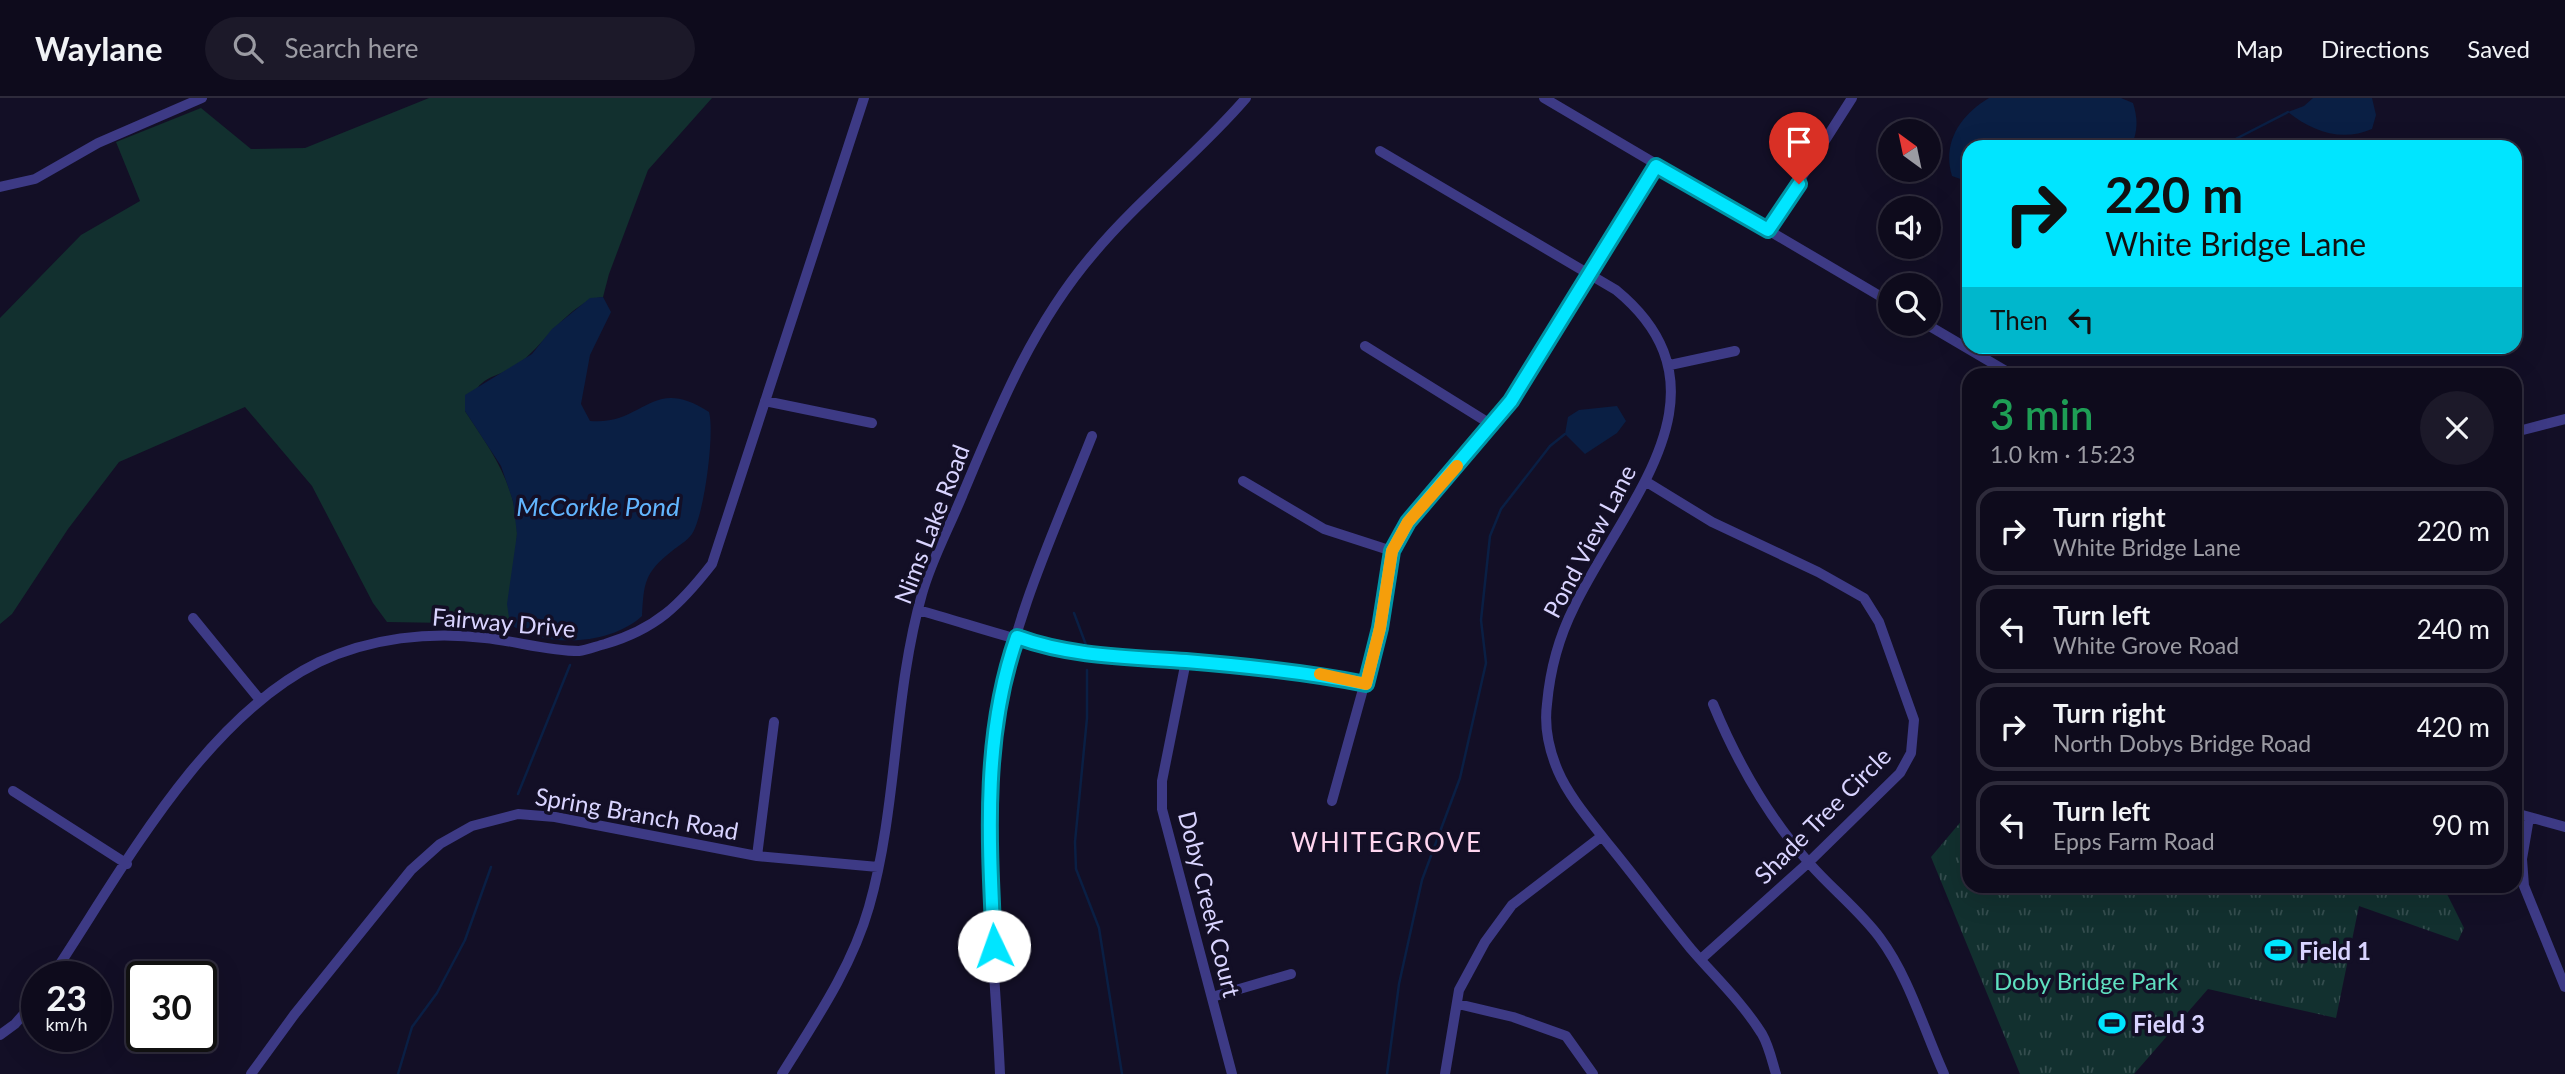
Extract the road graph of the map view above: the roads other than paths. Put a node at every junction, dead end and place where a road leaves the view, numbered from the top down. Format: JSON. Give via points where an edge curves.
{"nodes":[{"id":1,"x":202,"y":98,"type":"edge"},
{"id":2,"x":864,"y":98,"type":"edge"},
{"id":3,"x":1246,"y":98,"type":"edge"},
{"id":4,"x":1544,"y":98,"type":"edge"},
{"id":5,"x":1852,"y":98,"type":"edge"},
{"id":6,"x":1380,"y":151,"type":"dead end"},
{"id":7,"x":1656,"y":166,"type":"junction"},
{"id":8,"x":0,"y":187,"type":"edge"},
{"id":9,"x":1768,"y":230,"type":"junction"},
{"id":10,"x":1591,"y":272,"type":"junction"},
{"id":11,"x":1878,"y":295,"type":"edge"},
{"id":12,"x":1941,"y":333,"type":"edge"},
{"id":13,"x":1962,"y":345,"type":"edge"},
{"id":14,"x":1365,"y":346,"type":"dead end"},
{"id":15,"x":1735,"y":351,"type":"dead end"},
{"id":16,"x":1977,"y":354,"type":"edge"},
{"id":17,"x":1670,"y":365,"type":"junction"},
{"id":18,"x":2001,"y":368,"type":"edge"},
{"id":19,"x":765,"y":401,"type":"junction"},
{"id":20,"x":2565,"y":419,"type":"edge"},
{"id":21,"x":872,"y":423,"type":"dead end"},
{"id":22,"x":1492,"y":425,"type":"junction"},
{"id":23,"x":2522,"y":430,"type":"edge"},
{"id":24,"x":1092,"y":436,"type":"dead end"},
{"id":25,"x":1243,"y":481,"type":"dead end"},
{"id":26,"x":1645,"y":481,"type":"junction"},
{"id":27,"x":1392,"y":551,"type":"junction"},
{"id":28,"x":918,"y":610,"type":"junction"},
{"id":29,"x":193,"y":618,"type":"dead end"},
{"id":30,"x":1017,"y":637,"type":"junction"},
{"id":31,"x":1186,"y":661,"type":"junction"},
{"id":32,"x":1366,"y":684,"type":"junction"},
{"id":33,"x":260,"y":700,"type":"junction"},
{"id":34,"x":1713,"y":704,"type":"dead end"},
{"id":35,"x":774,"y":722,"type":"dead end"},
{"id":36,"x":13,"y":792,"type":"dead end"},
{"id":37,"x":1332,"y":801,"type":"dead end"},
{"id":38,"x":2522,"y":816,"type":"edge"},
{"id":39,"x":2529,"y":818,"type":"junction"},
{"id":40,"x":2565,"y":827,"type":"edge"},
{"id":41,"x":1602,"y":836,"type":"junction"},
{"id":42,"x":757,"y":856,"type":"junction"},
{"id":43,"x":1809,"y":862,"type":"junction"},
{"id":44,"x":127,"y":864,"type":"junction"},
{"id":45,"x":878,"y":867,"type":"junction"},
{"id":46,"x":1701,"y":959,"type":"junction"},
{"id":47,"x":62,"y":961,"type":"edge"},
{"id":48,"x":1292,"y":974,"type":"dead end"},
{"id":49,"x":2565,"y":987,"type":"edge"},
{"id":50,"x":1212,"y":997,"type":"junction"},
{"id":51,"x":1458,"y":1004,"type":"junction"},
{"id":52,"x":21,"y":1017,"type":"edge"},
{"id":53,"x":0,"y":1035,"type":"edge"},
{"id":54,"x":251,"y":1074,"type":"edge"},
{"id":55,"x":782,"y":1074,"type":"edge"},
{"id":56,"x":1000,"y":1074,"type":"edge"},
{"id":57,"x":1232,"y":1074,"type":"edge"},
{"id":58,"x":1445,"y":1074,"type":"edge"},
{"id":59,"x":1593,"y":1074,"type":"edge"},
{"id":60,"x":1776,"y":1074,"type":"edge"},
{"id":61,"x":1944,"y":1074,"type":"edge"}],
"edges":[{"from":1,"to":8,"type":"street","via":[[98,143],[35,179]]},
{"from":2,"to":19,"type":"street","name":"Fairway Drive"},
{"from":3,"to":28,"type":"street","name":"Nims Lake Road","via":[[1094,252],[1041,324],[1006,393]]},
{"from":4,"to":7,"type":"street","via":[[1625,143]]},
{"from":5,"to":9,"type":"street"},
{"from":6,"to":10,"type":"street","name":"Pond View Lane"},
{"from":7,"to":9,"type":"street"},
{"from":7,"to":10,"type":"street"},
{"from":9,"to":11,"type":"street"},
{"from":10,"to":17,"type":"street","name":"Pond View Lane","via":[[1642,314],[1656,332]]},
{"from":10,"to":22,"type":"street"},
{"from":12,"to":13,"type":"street"},
{"from":14,"to":22,"type":"street"},
{"from":15,"to":17,"type":"street"},
{"from":16,"to":18,"type":"street"},
{"from":17,"to":26,"type":"street","name":"Pond View Lane","via":[[1670,420]]},
{"from":19,"to":21,"type":"street"},
{"from":19,"to":33,"type":"street","name":"Fairway Drive","via":[[712,564],[681,603],[636,635],[581,651],[484,638],[388,640],[320,661]]},
{"from":20,"to":23,"type":"street"},
{"from":22,"to":27,"type":"street","via":[[1408,522]]},
{"from":24,"to":30,"type":"street"},
{"from":25,"to":27,"type":"street","via":[[1324,529]]},
{"from":26,"to":41,"type":"street","name":"Pond View Lane","via":[[1570,615],[1554,659],[1546,705],[1550,748],[1559,774]]},
{"from":26,"to":43,"type":"street","name":"Shade Tree Circle","via":[[1712,522],[1857,593],[1879,622],[1914,720],[1911,753],[1900,773]]},
{"from":27,"to":32,"type":"street"},
{"from":28,"to":30,"type":"street"},
{"from":28,"to":45,"type":"street","name":"Nims Lake Road"},
{"from":29,"to":33,"type":"street"},
{"from":30,"to":31,"type":"street","via":[[1093,655]]},
{"from":30,"to":56,"type":"street","via":[[997,717],[991,765],[989,843]]},
{"from":31,"to":32,"type":"street","via":[[1304,671]]},
{"from":31,"to":50,"type":"street","name":"Doby Creek Court","via":[[1164,770],[1163,809]]},
{"from":32,"to":37,"type":"street"},
{"from":33,"to":44,"type":"street","name":"Fairway Drive","via":[[215,743]]},
{"from":34,"to":43,"type":"street","via":[[1745,774]]},
{"from":35,"to":42,"type":"street"},
{"from":36,"to":44,"type":"street"},
{"from":38,"to":39,"type":"street"},
{"from":39,"to":40,"type":"street"},
{"from":39,"to":49,"type":"street","via":[[2522,859],[2524,886]]},
{"from":41,"to":46,"type":"street","name":"Pond View Lane"},
{"from":41,"to":51,"type":"street","via":[[1512,905],[1470,967]]},
{"from":42,"to":45,"type":"street","name":"Spring Branch Road"},
{"from":42,"to":54,"type":"street","name":"Spring Branch Road","via":[[555,817],[518,814],[472,825],[440,844],[411,870]]},
{"from":43,"to":46,"type":"street","name":"Shade Tree Circle"},
{"from":43,"to":61,"type":"street","via":[[1879,936]]},
{"from":44,"to":47,"type":"street","name":"Fairway Drive"},
{"from":45,"to":55,"type":"street","name":"Nims Lake Road","via":[[869,908],[846,964]]},
{"from":46,"to":60,"type":"street","name":"Pond View Lane","via":[[1738,998],[1764,1037]]},
{"from":48,"to":50,"type":"street"},
{"from":50,"to":57,"type":"street","name":"Doby Creek Court"},
{"from":51,"to":58,"type":"street"},
{"from":51,"to":59,"type":"street","via":[[1566,1036]]},
{"from":52,"to":53,"type":"street"}]}
